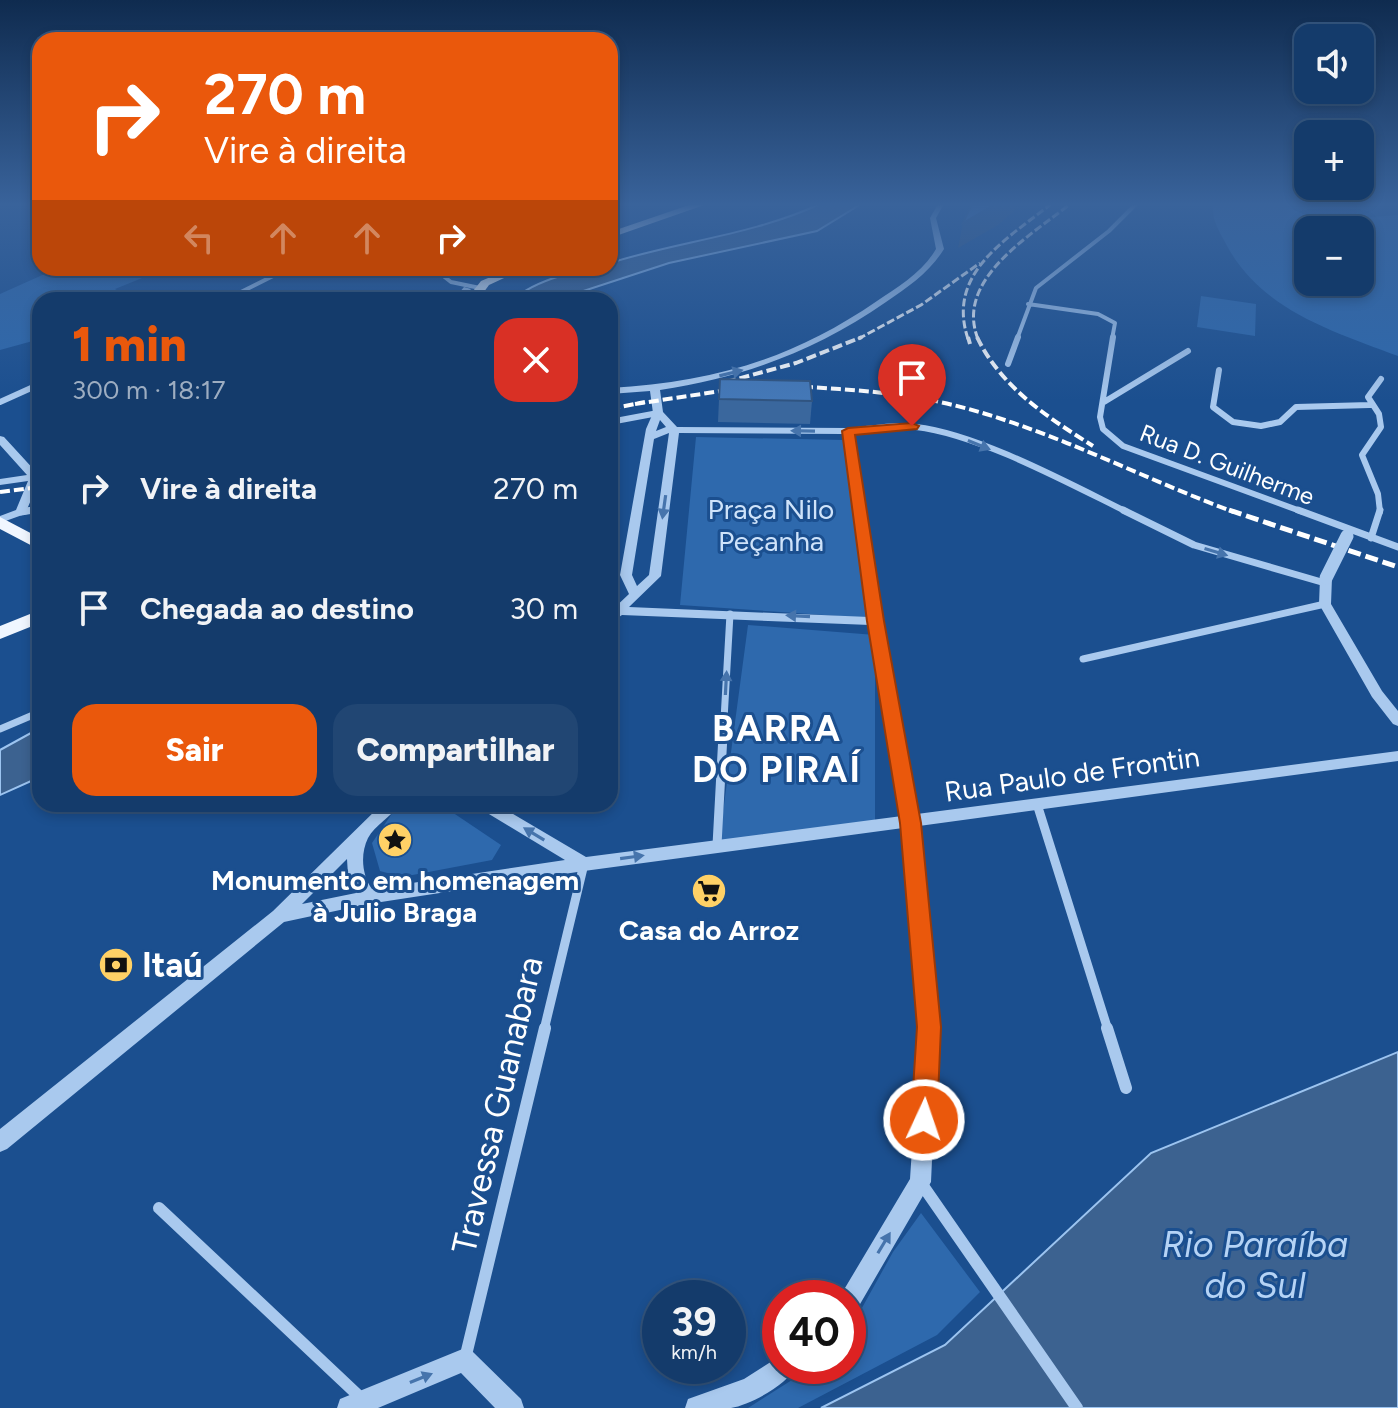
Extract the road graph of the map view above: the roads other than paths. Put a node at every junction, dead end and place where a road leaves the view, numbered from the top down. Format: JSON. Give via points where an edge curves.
{"nodes":[{"id":1,"x":923,"y":270,"type":"edge"},
{"id":2,"x":1056,"y":270,"type":"edge"},
{"id":3,"x":273,"y":276,"type":"edge"},
{"id":4,"x":442,"y":276,"type":"edge"},
{"id":5,"x":480,"y":276,"type":"edge"},
{"id":6,"x":498,"y":276,"type":"edge"},
{"id":7,"x":241,"y":292,"type":"edge"},
{"id":8,"x":466,"y":292,"type":"edge"},
{"id":9,"x":469,"y":292,"type":"edge"},
{"id":10,"x":473,"y":292,"type":"edge"},
{"id":11,"x":1028,"y":304,"type":"junction"},
{"id":12,"x":1188,"y":351,"type":"dead end"},
{"id":13,"x":1008,"y":364,"type":"dead end"},
{"id":14,"x":1219,"y":370,"type":"dead end"},
{"id":15,"x":1381,"y":379,"type":"dead end"},
{"id":16,"x":32,"y":388,"type":"edge"},
{"id":17,"x":655,"y":390,"type":"junction"},
{"id":18,"x":618,"y":391,"type":"edge"},
{"id":19,"x":0,"y":402,"type":"edge"},
{"id":20,"x":1104,"y":402,"type":"junction"},
{"id":21,"x":1370,"y":405,"type":"junction"},
{"id":22,"x":658,"y":413,"type":"junction"},
{"id":23,"x":618,"y":420,"type":"edge"},
{"id":24,"x":674,"y":430,"type":"junction"},
{"id":25,"x":848,"y":431,"type":"junction"},
{"id":26,"x":650,"y":437,"type":"junction"},
{"id":27,"x":0,"y":439,"type":"edge"},
{"id":28,"x":32,"y":470,"type":"edge"},
{"id":29,"x":32,"y":477,"type":"edge"},
{"id":30,"x":0,"y":482,"type":"edge"},
{"id":31,"x":32,"y":489,"type":"edge"},
{"id":32,"x":32,"y":510,"type":"edge"},
{"id":33,"x":21,"y":512,"type":"junction"},
{"id":34,"x":0,"y":521,"type":"edge"},
{"id":35,"x":1348,"y":533,"type":"junction"},
{"id":36,"x":1371,"y":538,"type":"junction"},
{"id":37,"x":32,"y":540,"type":"edge"},
{"id":38,"x":1398,"y":547,"type":"edge"},
{"id":39,"x":1325,"y":580,"type":"junction"},
{"id":40,"x":634,"y":593,"type":"junction"},
{"id":41,"x":1325,"y":604,"type":"junction"},
{"id":42,"x":618,"y":612,"type":"edge"},
{"id":43,"x":730,"y":614,"type":"junction"},
{"id":44,"x":618,"y":615,"type":"edge"},
{"id":45,"x":32,"y":619,"type":"edge"},
{"id":46,"x":876,"y":621,"type":"junction"},
{"id":47,"x":0,"y":633,"type":"edge"},
{"id":48,"x":1083,"y":659,"type":"dead end"},
{"id":49,"x":32,"y":715,"type":"edge"},
{"id":50,"x":1398,"y":721,"type":"edge"},
{"id":51,"x":0,"y":729,"type":"edge"},
{"id":52,"x":1398,"y":756,"type":"edge"},
{"id":53,"x":1037,"y":804,"type":"junction"},
{"id":54,"x":383,"y":812,"type":"edge"},
{"id":55,"x":497,"y":812,"type":"edge"},
{"id":56,"x":911,"y":823,"type":"junction"},
{"id":57,"x":362,"y":831,"type":"junction"},
{"id":58,"x":717,"y":845,"type":"junction"},
{"id":59,"x":584,"y":864,"type":"junction"},
{"id":60,"x":368,"y":897,"type":"junction"},
{"id":61,"x":279,"y":916,"type":"junction"},
{"id":62,"x":1126,"y":1088,"type":"dead end"},
{"id":63,"x":0,"y":1142,"type":"edge"},
{"id":64,"x":920,"y":1182,"type":"junction"},
{"id":65,"x":159,"y":1208,"type":"dead end"},
{"id":66,"x":862,"y":1280,"type":"edge"},
{"id":67,"x":465,"y":1360,"type":"junction"},
{"id":68,"x":762,"y":1381,"type":"edge"},
{"id":69,"x":357,"y":1405,"type":"edge"},
{"id":70,"x":512,"y":1408,"type":"edge"},
{"id":71,"x":697,"y":1408,"type":"edge"},
{"id":72,"x":1077,"y":1408,"type":"edge"}],
"edges":[{"from":17,"to":1,"type":"street","one_way":true,"via":[[778,359],[846,328]]},
{"from":2,"to":11,"type":"street","via":[[1043,279]]},
{"from":3,"to":7,"type":"street"},
{"from":4,"to":8,"type":"street"},
{"from":5,"to":9,"type":"main road","via":[[468,282]]},
{"from":6,"to":10,"type":"main road"},
{"from":11,"to":13,"type":"street"},
{"from":11,"to":20,"type":"street","name":"Rua D. Guilherme","via":[[1098,314],[1115,323]]},
{"from":12,"to":20,"type":"street"},
{"from":14,"to":21,"type":"street","via":[[1213,407],[1228,420],[1244,424],[1275,424],[1302,406]]},
{"from":15,"to":21,"type":"street","via":[[1369,392]]},
{"from":16,"to":19,"type":"street"},
{"from":17,"to":18,"type":"street"},
{"from":17,"to":22,"type":"street"},
{"from":20,"to":35,"type":"street","name":"Rua D. Guilherme","via":[[1103,429],[1123,446]]},
{"from":21,"to":36,"type":"street","via":[[1379,414],[1381,427],[1362,455],[1380,491],[1382,516]]},
{"from":22,"to":23,"type":"street"},
{"from":22,"to":24,"type":"street"},
{"from":22,"to":26,"type":"street"},
{"from":25,"to":24,"type":"street","one_way":true},
{"from":24,"to":26,"type":"street"},
{"from":24,"to":40,"type":"street","one_way":true,"via":[[655,576]]},
{"from":25,"to":39,"type":"street","one_way":true,"via":[[902,426],[944,431],[1056,477],[1194,545]]},
{"from":25,"to":46,"type":"street"},
{"from":26,"to":40,"type":"street","via":[[626,575]]},
{"from":27,"to":28,"type":"street"},
{"from":29,"to":30,"type":"street"},
{"from":31,"to":33,"type":"street"},
{"from":32,"to":33,"type":"street"},
{"from":33,"to":34,"type":"street"},
{"from":34,"to":37,"type":"main road"},
{"from":35,"to":36,"type":"street"},
{"from":35,"to":39,"type":"street","bridge":true},
{"from":36,"to":38,"type":"street"},
{"from":39,"to":41,"type":"street"},
{"from":40,"to":42,"type":"street"},
{"from":41,"to":48,"type":"street"},
{"from":41,"to":50,"type":"street"},
{"from":43,"to":44,"type":"street"},
{"from":46,"to":43,"type":"street","one_way":true},
{"from":58,"to":43,"type":"street","one_way":true},
{"from":45,"to":47,"type":"main road"},
{"from":46,"to":56,"type":"street"},
{"from":49,"to":51,"type":"street"},
{"from":52,"to":53,"type":"street","name":"Rua Paulo de Frontin"},
{"from":53,"to":56,"type":"street","name":"Rua Paulo de Frontin"},
{"from":53,"to":62,"type":"street"},
{"from":54,"to":57,"type":"street"},
{"from":59,"to":55,"type":"street","one_way":true},
{"from":56,"to":58,"type":"street","name":"Rua Paulo de Frontin"},
{"from":56,"to":64,"type":"street","via":[[929,1027]]},
{"from":57,"to":60,"type":"street","via":[[354,865]]},
{"from":57,"to":61,"type":"street"},
{"from":59,"to":58,"type":"street","name":"Rua Paulo de Frontin","one_way":true},
{"from":59,"to":60,"type":"street","name":"Rua Paulo de Frontin"},
{"from":59,"to":67,"type":"street","name":"Travessa Guanabara"},
{"from":60,"to":61,"type":"street","name":"Rua Paulo de Frontin"},
{"from":61,"to":63,"type":"street"},
{"from":66,"to":64,"type":"street","one_way":true},
{"from":64,"to":72,"type":"street"},
{"from":65,"to":69,"type":"street"},
{"from":69,"to":67,"type":"street","one_way":true},
{"from":67,"to":70,"type":"street"},
{"from":68,"to":71,"type":"street"}]}
